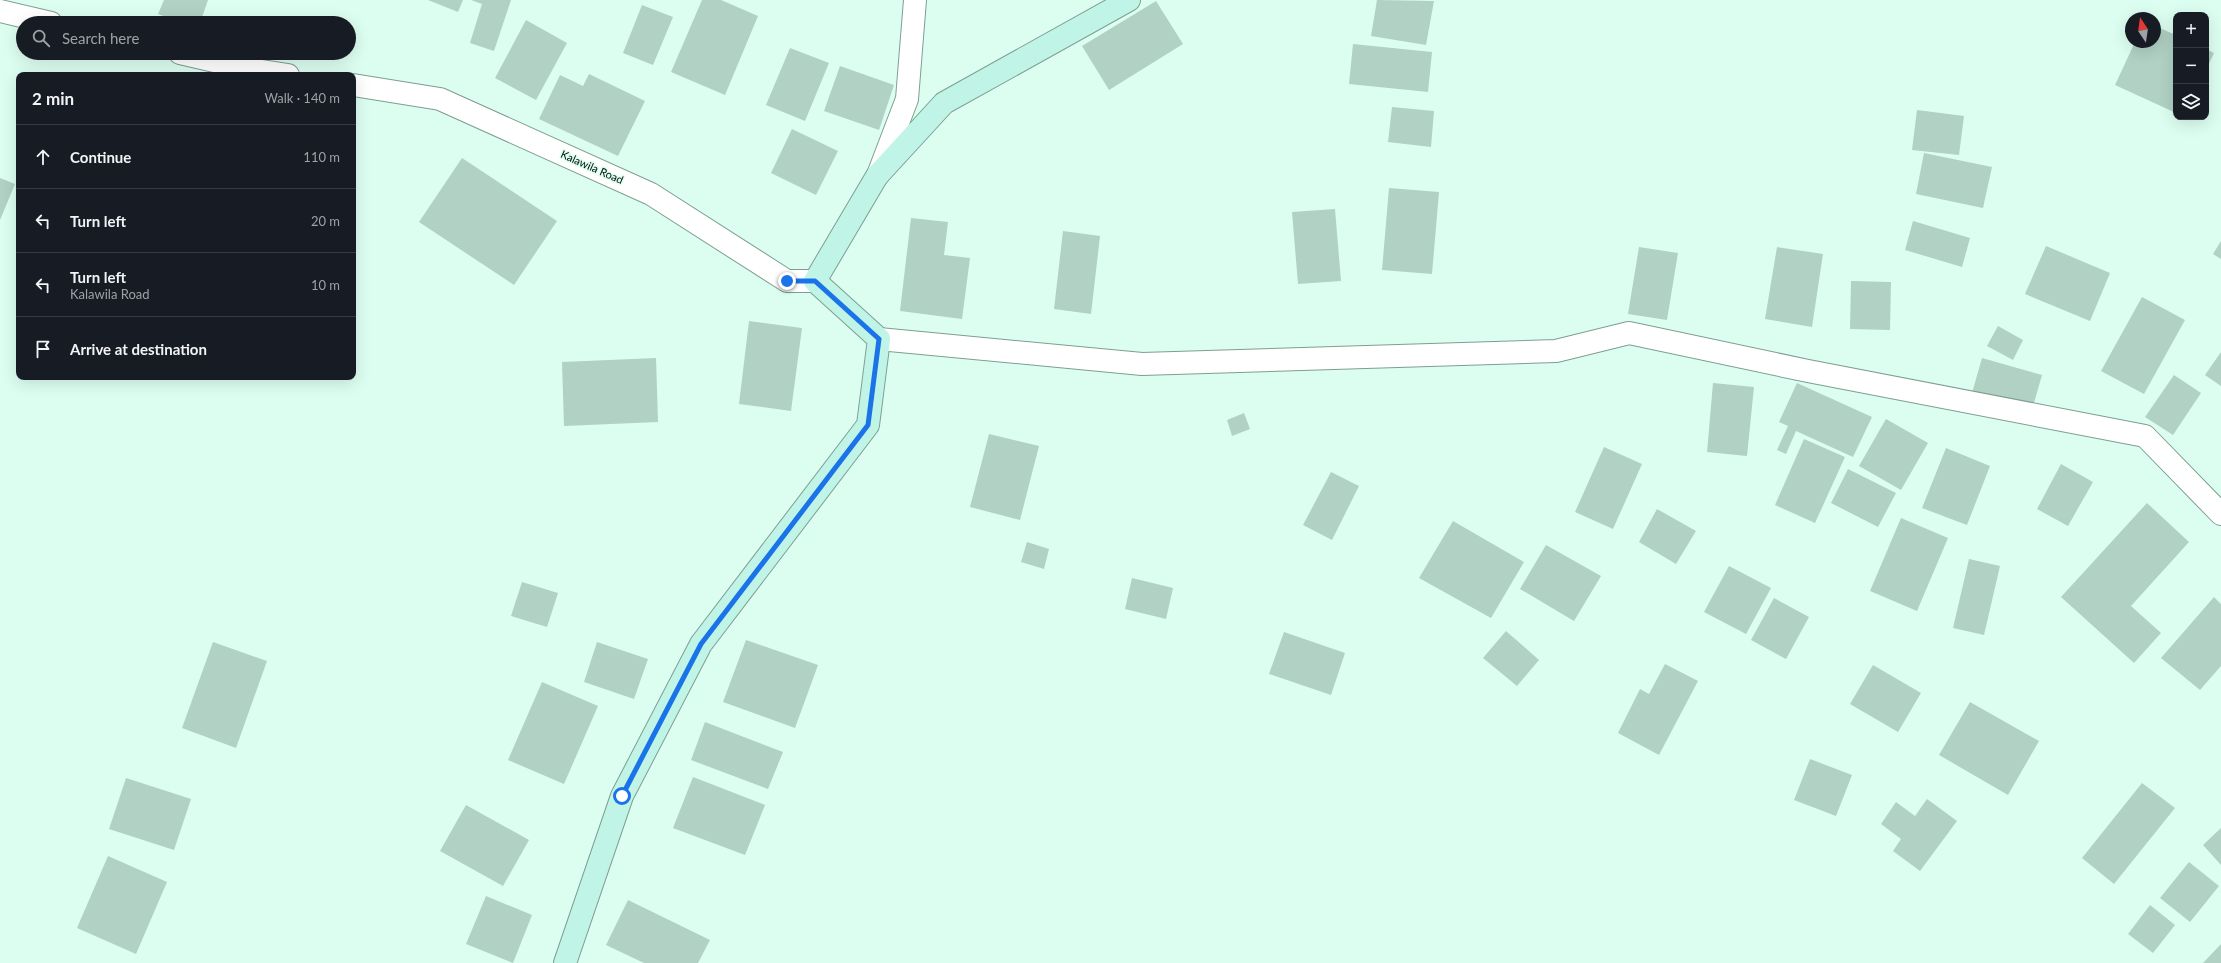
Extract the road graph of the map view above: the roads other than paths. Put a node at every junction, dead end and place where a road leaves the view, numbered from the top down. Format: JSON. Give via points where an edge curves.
{"nodes":[{"id":1,"x":915,"y":0,"type":"edge"},
{"id":2,"x":1128,"y":0,"type":"edge"},
{"id":3,"x":0,"y":11,"type":"edge"},
{"id":4,"x":21,"y":16,"type":"edge"},
{"id":5,"x":210,"y":60,"type":"edge"},
{"id":6,"x":268,"y":72,"type":"edge"},
{"id":7,"x":356,"y":85,"type":"edge"},
{"id":8,"x":877,"y":176,"type":"junction"},
{"id":9,"x":815,"y":281,"type":"junction"},
{"id":10,"x":879,"y":339,"type":"junction"},
{"id":11,"x":2221,"y":514,"type":"edge"},
{"id":12,"x":565,"y":963,"type":"edge"}],
"edges":[{"from":1,"to":8,"type":"street","via":[[907,99]]},
{"from":2,"to":8,"type":"street","via":[[944,103]]},
{"from":3,"to":4,"type":"street"},
{"from":5,"to":6,"type":"street"},
{"from":7,"to":9,"type":"street","name":"Kalawila Road","via":[[440,99],[651,194],[787,281]]},
{"from":8,"to":9,"type":"street"},
{"from":9,"to":10,"type":"street"},
{"from":10,"to":11,"type":"street","via":[[1142,364],[1556,351],[1629,333],[1808,371],[2145,436]]},
{"from":10,"to":12,"type":"street","via":[[868,425],[701,644],[622,796]]}]}
